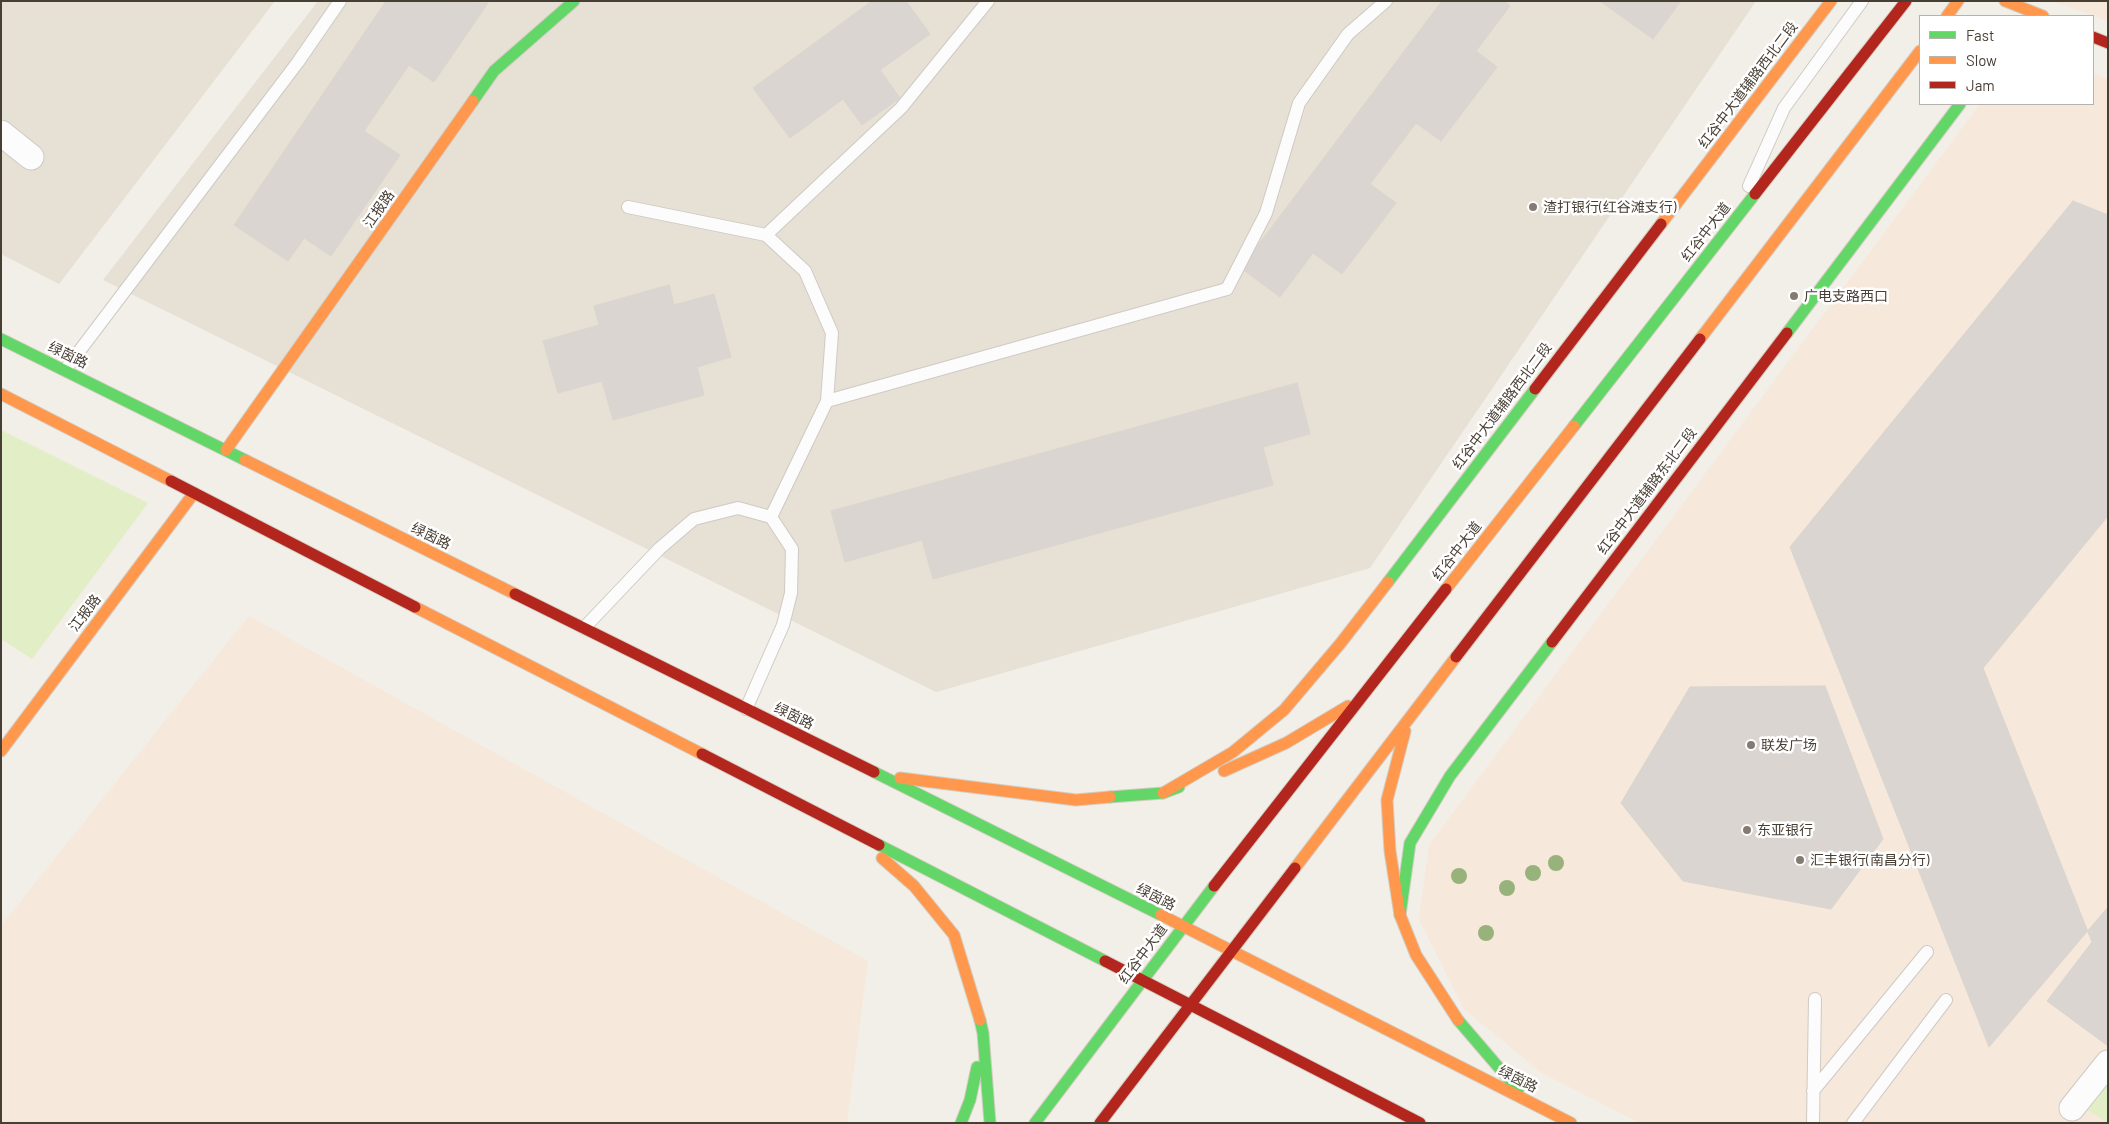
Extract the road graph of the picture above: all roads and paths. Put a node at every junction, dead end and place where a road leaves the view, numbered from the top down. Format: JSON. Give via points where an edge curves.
{"nodes":[{"id":1,"x":340,"y":1,"type":"edge"},
{"id":2,"x":574,"y":1,"type":"edge"},
{"id":3,"x":988,"y":1,"type":"edge"},
{"id":4,"x":1386,"y":1,"type":"edge"},
{"id":5,"x":1831,"y":1,"type":"edge"},
{"id":6,"x":1862,"y":1,"type":"edge"},
{"id":7,"x":1906,"y":1,"type":"edge"},
{"id":8,"x":1958,"y":1,"type":"edge"},
{"id":9,"x":2005,"y":1,"type":"edge"},
{"id":10,"x":2037,"y":1,"type":"edge"},
{"id":11,"x":2028,"y":14,"type":"edge"},
{"id":12,"x":1948,"y":15,"type":"edge"},
{"id":13,"x":2094,"y":37,"type":"edge"},
{"id":14,"x":2108,"y":43,"type":"edge"},
{"id":15,"x":1919,"y":52,"type":"edge"},
{"id":16,"x":1959,"y":105,"type":"edge"},
{"id":17,"x":1,"y":133,"type":"edge"},
{"id":18,"x":31,"y":157,"type":"dead end"},
{"id":19,"x":628,"y":207,"type":"dead end"},
{"id":20,"x":1733,"y":223,"type":"junction"},
{"id":21,"x":766,"y":235,"type":"junction"},
{"id":22,"x":1,"y":339,"type":"edge"},
{"id":23,"x":65,"y":370,"type":"junction"},
{"id":24,"x":1,"y":394,"type":"edge"},
{"id":25,"x":827,"y":401,"type":"junction"},
{"id":26,"x":226,"y":450,"type":"junction"},
{"id":27,"x":194,"y":493,"type":"junction"},
{"id":28,"x":771,"y":517,"type":"junction"},
{"id":29,"x":584,"y":628,"type":"junction"},
{"id":30,"x":1362,"y":697,"type":"junction"},
{"id":31,"x":746,"y":709,"type":"junction"},
{"id":32,"x":1408,"y":719,"type":"junction"},
{"id":33,"x":1,"y":751,"type":"edge"},
{"id":34,"x":880,"y":775,"type":"junction"},
{"id":35,"x":1163,"y":793,"type":"junction"},
{"id":36,"x":850,"y":831,"type":"junction"},
{"id":37,"x":1400,"y":915,"type":"junction"},
{"id":38,"x":1182,"y":927,"type":"junction"},
{"id":39,"x":1232,"y":950,"type":"junction"},
{"id":40,"x":1927,"y":952,"type":"dead end"},
{"id":41,"x":1142,"y":980,"type":"junction"},
{"id":42,"x":1814,"y":999,"type":"dead end"},
{"id":43,"x":1946,"y":1000,"type":"dead end"},
{"id":44,"x":1190,"y":1005,"type":"junction"},
{"id":45,"x":983,"y":1033,"type":"junction"},
{"id":46,"x":2108,"y":1063,"type":"edge"},
{"id":47,"x":1813,"y":1091,"type":"junction"},
{"id":48,"x":1527,"y":1100,"type":"junction"},
{"id":49,"x":2072,"y":1108,"type":"dead end"},
{"id":50,"x":961,"y":1123,"type":"edge"},
{"id":51,"x":990,"y":1123,"type":"edge"},
{"id":52,"x":1035,"y":1123,"type":"edge"},
{"id":53,"x":1100,"y":1123,"type":"edge"},
{"id":54,"x":1420,"y":1123,"type":"edge"},
{"id":55,"x":1571,"y":1123,"type":"edge"},
{"id":56,"x":1813,"y":1123,"type":"edge"},
{"id":57,"x":1853,"y":1123,"type":"edge"}],
"edges":[{"from":1,"to":23,"type":"lane","via":[[298,62]]},
{"from":2,"to":26,"type":"main road","name":"江报路","via":[[494,71]]},
{"from":3,"to":21,"type":"lane","via":[[901,108]]},
{"from":4,"to":25,"type":"lane","via":[[1348,34],[1299,103],[1266,213],[1227,289]]},
{"from":5,"to":35,"type":"main road","name":"红谷中大道辅路西北二段","via":[[1340,644],[1284,710],[1233,752]]},
{"from":6,"to":20,"type":"lane","via":[[1784,108]]},
{"from":7,"to":20,"type":"main road","name":"红谷中大道"},
{"from":8,"to":12,"type":"main road"},
{"from":9,"to":11,"type":"main road"},
{"from":10,"to":11,"type":"main road"},
{"from":13,"to":14,"type":"main road"},
{"from":15,"to":32,"type":"main road"},
{"from":16,"to":37,"type":"main road","name":"红谷中大道辅路东北二段","via":[[1450,776],[1410,843]]},
{"from":17,"to":18,"type":"street"},
{"from":19,"to":21,"type":"lane"},
{"from":20,"to":30,"type":"main road","name":"红谷中大道"},
{"from":21,"to":25,"type":"lane","via":[[806,271],[832,333]]},
{"from":22,"to":23,"type":"main road","name":"绿茵路"},
{"from":23,"to":26,"type":"main road","name":"绿茵路"},
{"from":24,"to":27,"type":"main road"},
{"from":25,"to":28,"type":"lane"},
{"from":26,"to":29,"type":"main road","name":"绿茵路"},
{"from":27,"to":33,"type":"main road","name":"江报路"},
{"from":27,"to":36,"type":"main road"},
{"from":28,"to":29,"type":"lane","via":[[738,508],[694,518],[659,549]]},
{"from":28,"to":31,"type":"lane","via":[[792,549],[791,594],[782,625]]},
{"from":29,"to":31,"type":"main road","name":"绿茵路"},
{"from":30,"to":35,"type":"main road","via":[[1286,743],[1215,775]]},
{"from":30,"to":38,"type":"main road","name":"红谷中大道"},
{"from":31,"to":34,"type":"main road","name":"绿茵路"},
{"from":32,"to":37,"type":"main road","via":[[1387,800],[1390,850]]},
{"from":32,"to":39,"type":"main road"},
{"from":34,"to":35,"type":"main road","via":[[1076,800]]},
{"from":34,"to":38,"type":"main road","name":"绿茵路"},
{"from":36,"to":41,"type":"main road"},
{"from":36,"to":45,"type":"main road","via":[[914,886],[954,935]]},
{"from":37,"to":48,"type":"main road","via":[[1416,955],[1460,1024]]},
{"from":38,"to":39,"type":"main road","name":"绿茵路"},
{"from":38,"to":41,"type":"main road","name":"红谷中大道"},
{"from":39,"to":44,"type":"main road"},
{"from":39,"to":48,"type":"main road","name":"绿茵路"},
{"from":40,"to":47,"type":"lane"},
{"from":41,"to":44,"type":"main road"},
{"from":41,"to":52,"type":"main road","name":"红谷中大道"},
{"from":42,"to":47,"type":"lane"},
{"from":43,"to":57,"type":"lane"},
{"from":44,"to":53,"type":"main road"},
{"from":44,"to":54,"type":"main road"},
{"from":45,"to":50,"type":"main road","via":[[970,1100]]},
{"from":45,"to":51,"type":"main road"},
{"from":46,"to":49,"type":"street"},
{"from":47,"to":56,"type":"lane"},
{"from":48,"to":55,"type":"main road","name":"绿茵路"}]}
